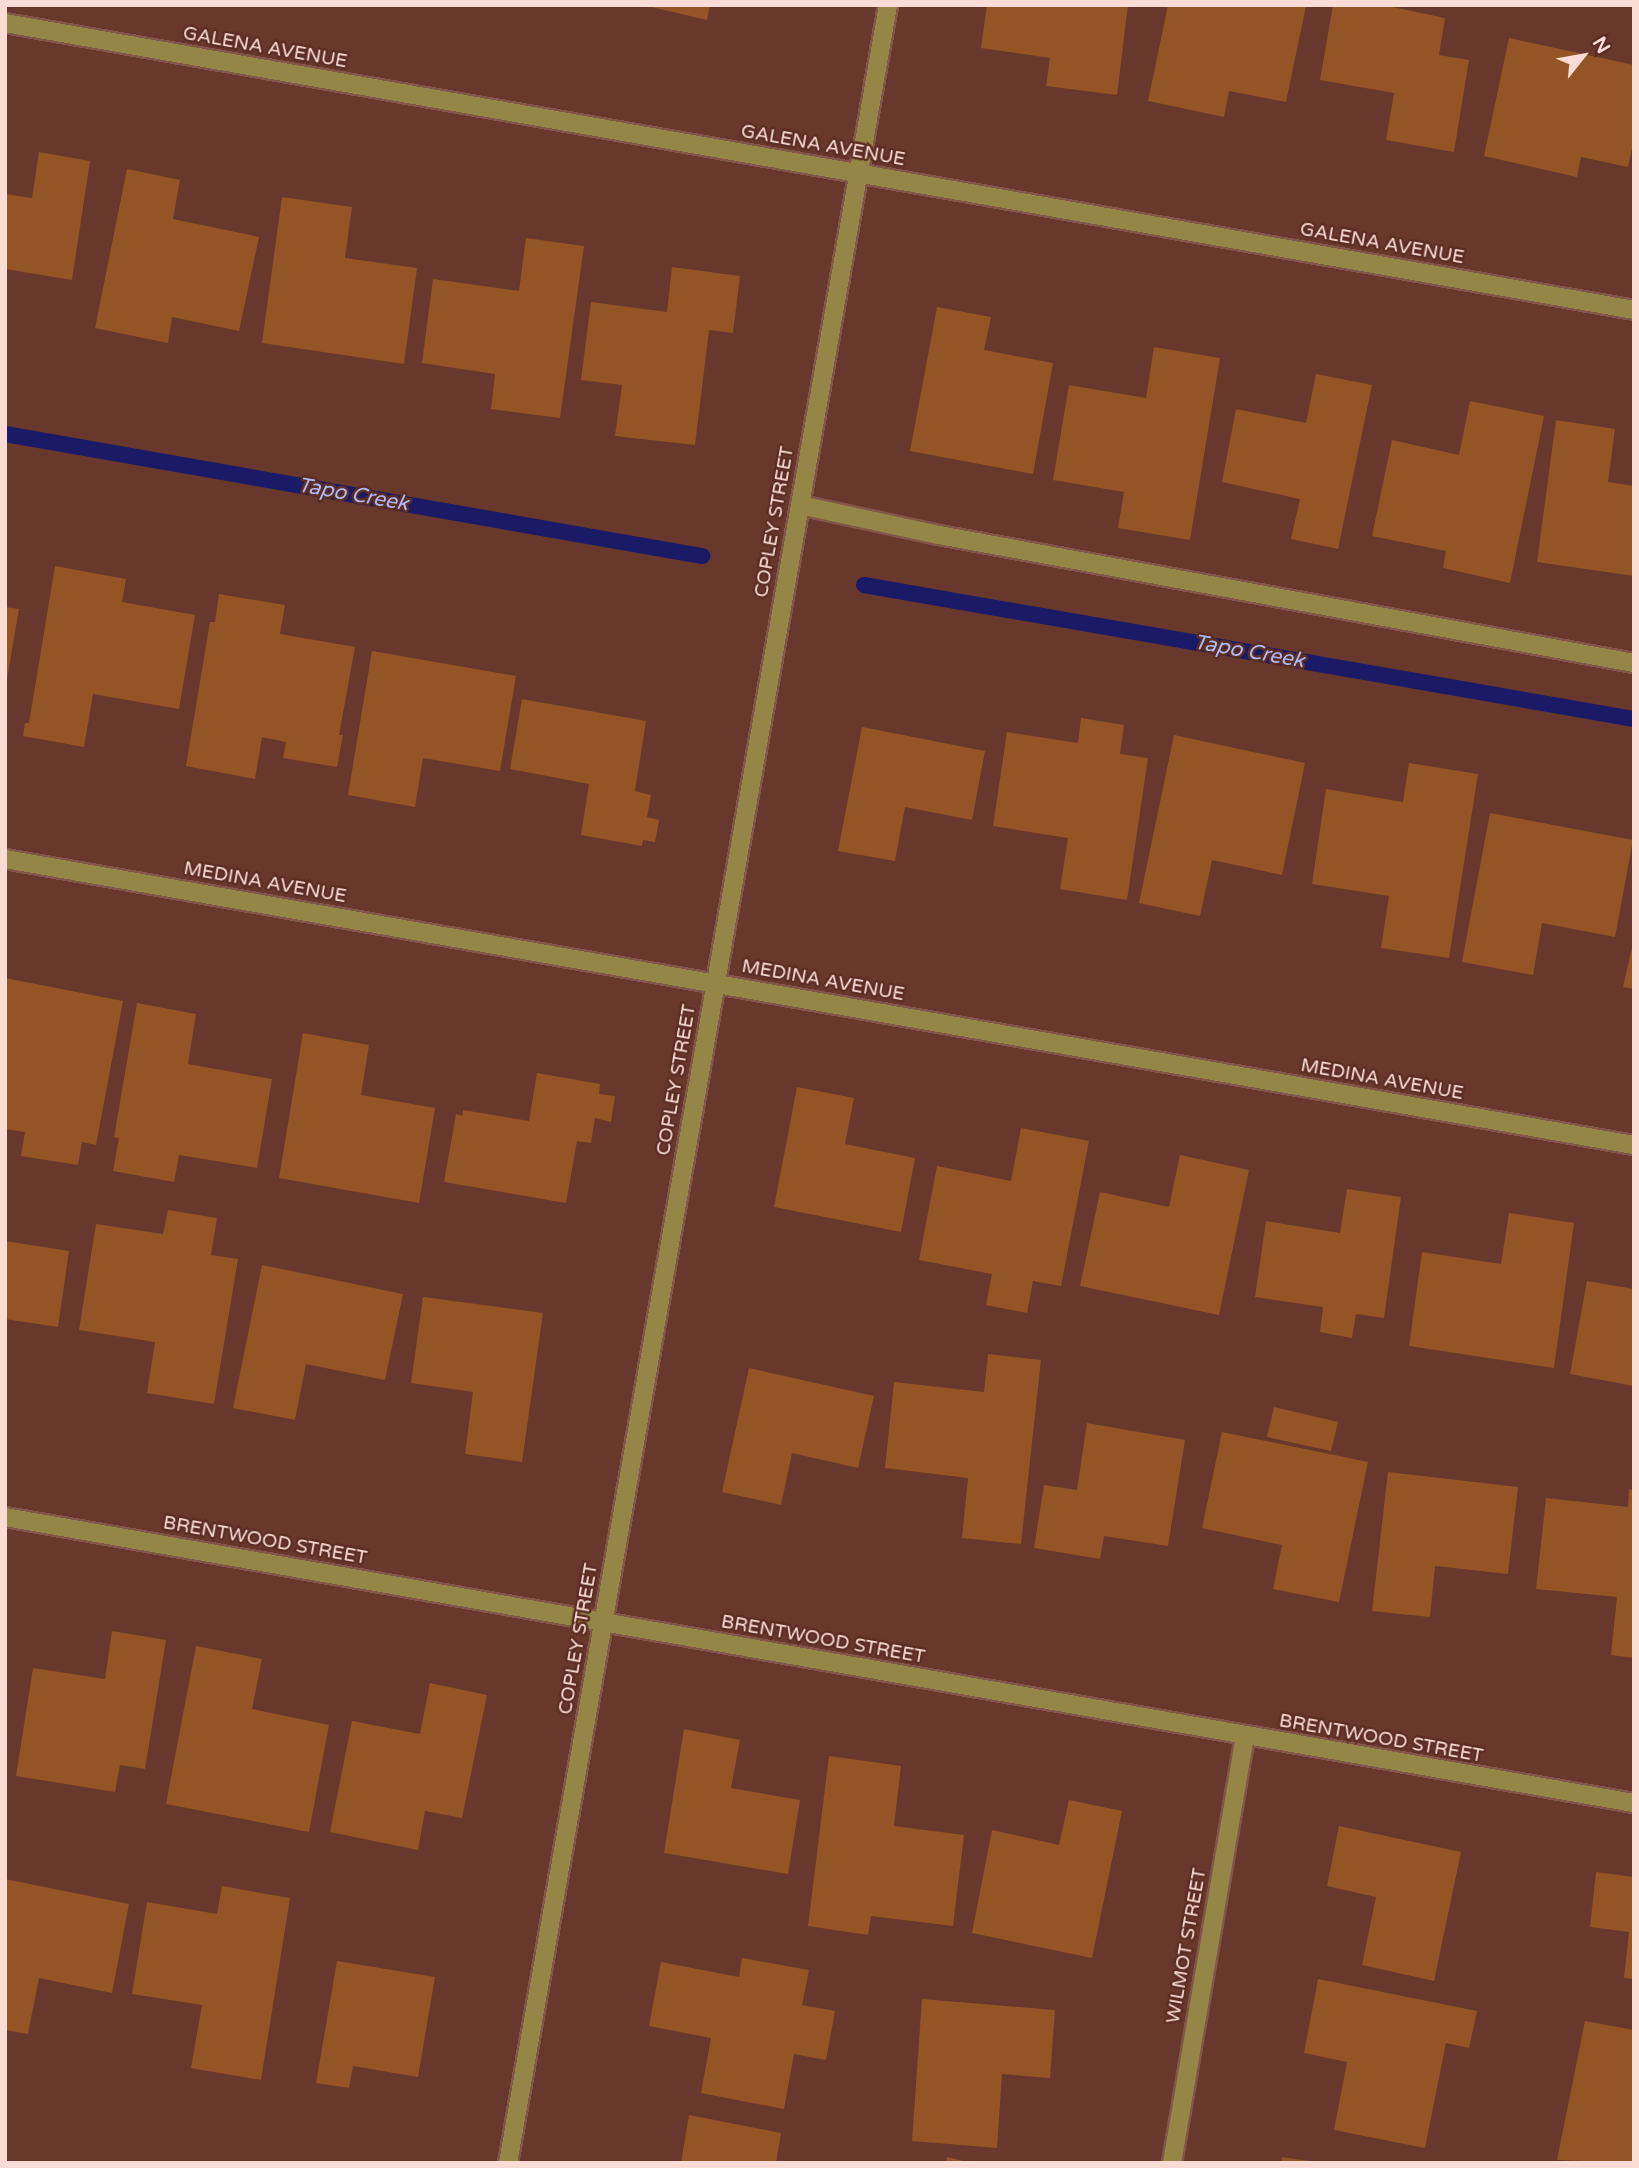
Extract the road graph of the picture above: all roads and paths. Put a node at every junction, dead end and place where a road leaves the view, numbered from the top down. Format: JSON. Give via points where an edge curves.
{"nodes":[{"id":1,"x":888,"y":5,"type":"edge"},
{"id":2,"x":5,"y":23,"type":"edge"},
{"id":3,"x":856,"y":173,"type":"junction"},
{"id":4,"x":1634,"y":310,"type":"edge"},
{"id":5,"x":800,"y":505,"type":"junction"},
{"id":6,"x":1634,"y":663,"type":"edge"},
{"id":7,"x":5,"y":859,"type":"edge"},
{"id":8,"x":716,"y":984,"type":"junction"},
{"id":9,"x":1634,"y":1145,"type":"edge"},
{"id":10,"x":5,"y":1517,"type":"edge"},
{"id":11,"x":604,"y":1622,"type":"junction"},
{"id":12,"x":1245,"y":1737,"type":"junction"},
{"id":13,"x":1634,"y":1804,"type":"edge"},
{"id":14,"x":508,"y":2163,"type":"edge"},
{"id":15,"x":1172,"y":2163,"type":"edge"}],
"edges":[{"from":1,"to":3,"type":"street","name":"COPLEY STREET"},
{"from":2,"to":3,"type":"street","name":"GALENA AVENUE"},
{"from":3,"to":4,"type":"street","name":"GALENA AVENUE"},
{"from":3,"to":5,"type":"street","name":"COPLEY STREET"},
{"from":5,"to":6,"type":"street","via":[[940,536]]},
{"from":5,"to":8,"type":"street","name":"COPLEY STREET"},
{"from":7,"to":8,"type":"street","name":"MEDINA AVENUE"},
{"from":8,"to":9,"type":"street","name":"MEDINA AVENUE"},
{"from":8,"to":11,"type":"street","name":"COPLEY STREET"},
{"from":10,"to":11,"type":"street","name":"BRENTWOOD STREET"},
{"from":11,"to":12,"type":"street","name":"BRENTWOOD STREET"},
{"from":11,"to":14,"type":"street","name":"COPLEY STREET"},
{"from":12,"to":13,"type":"street","name":"BRENTWOOD STREET"},
{"from":12,"to":15,"type":"street","name":"WILMOT STREET"}]}
